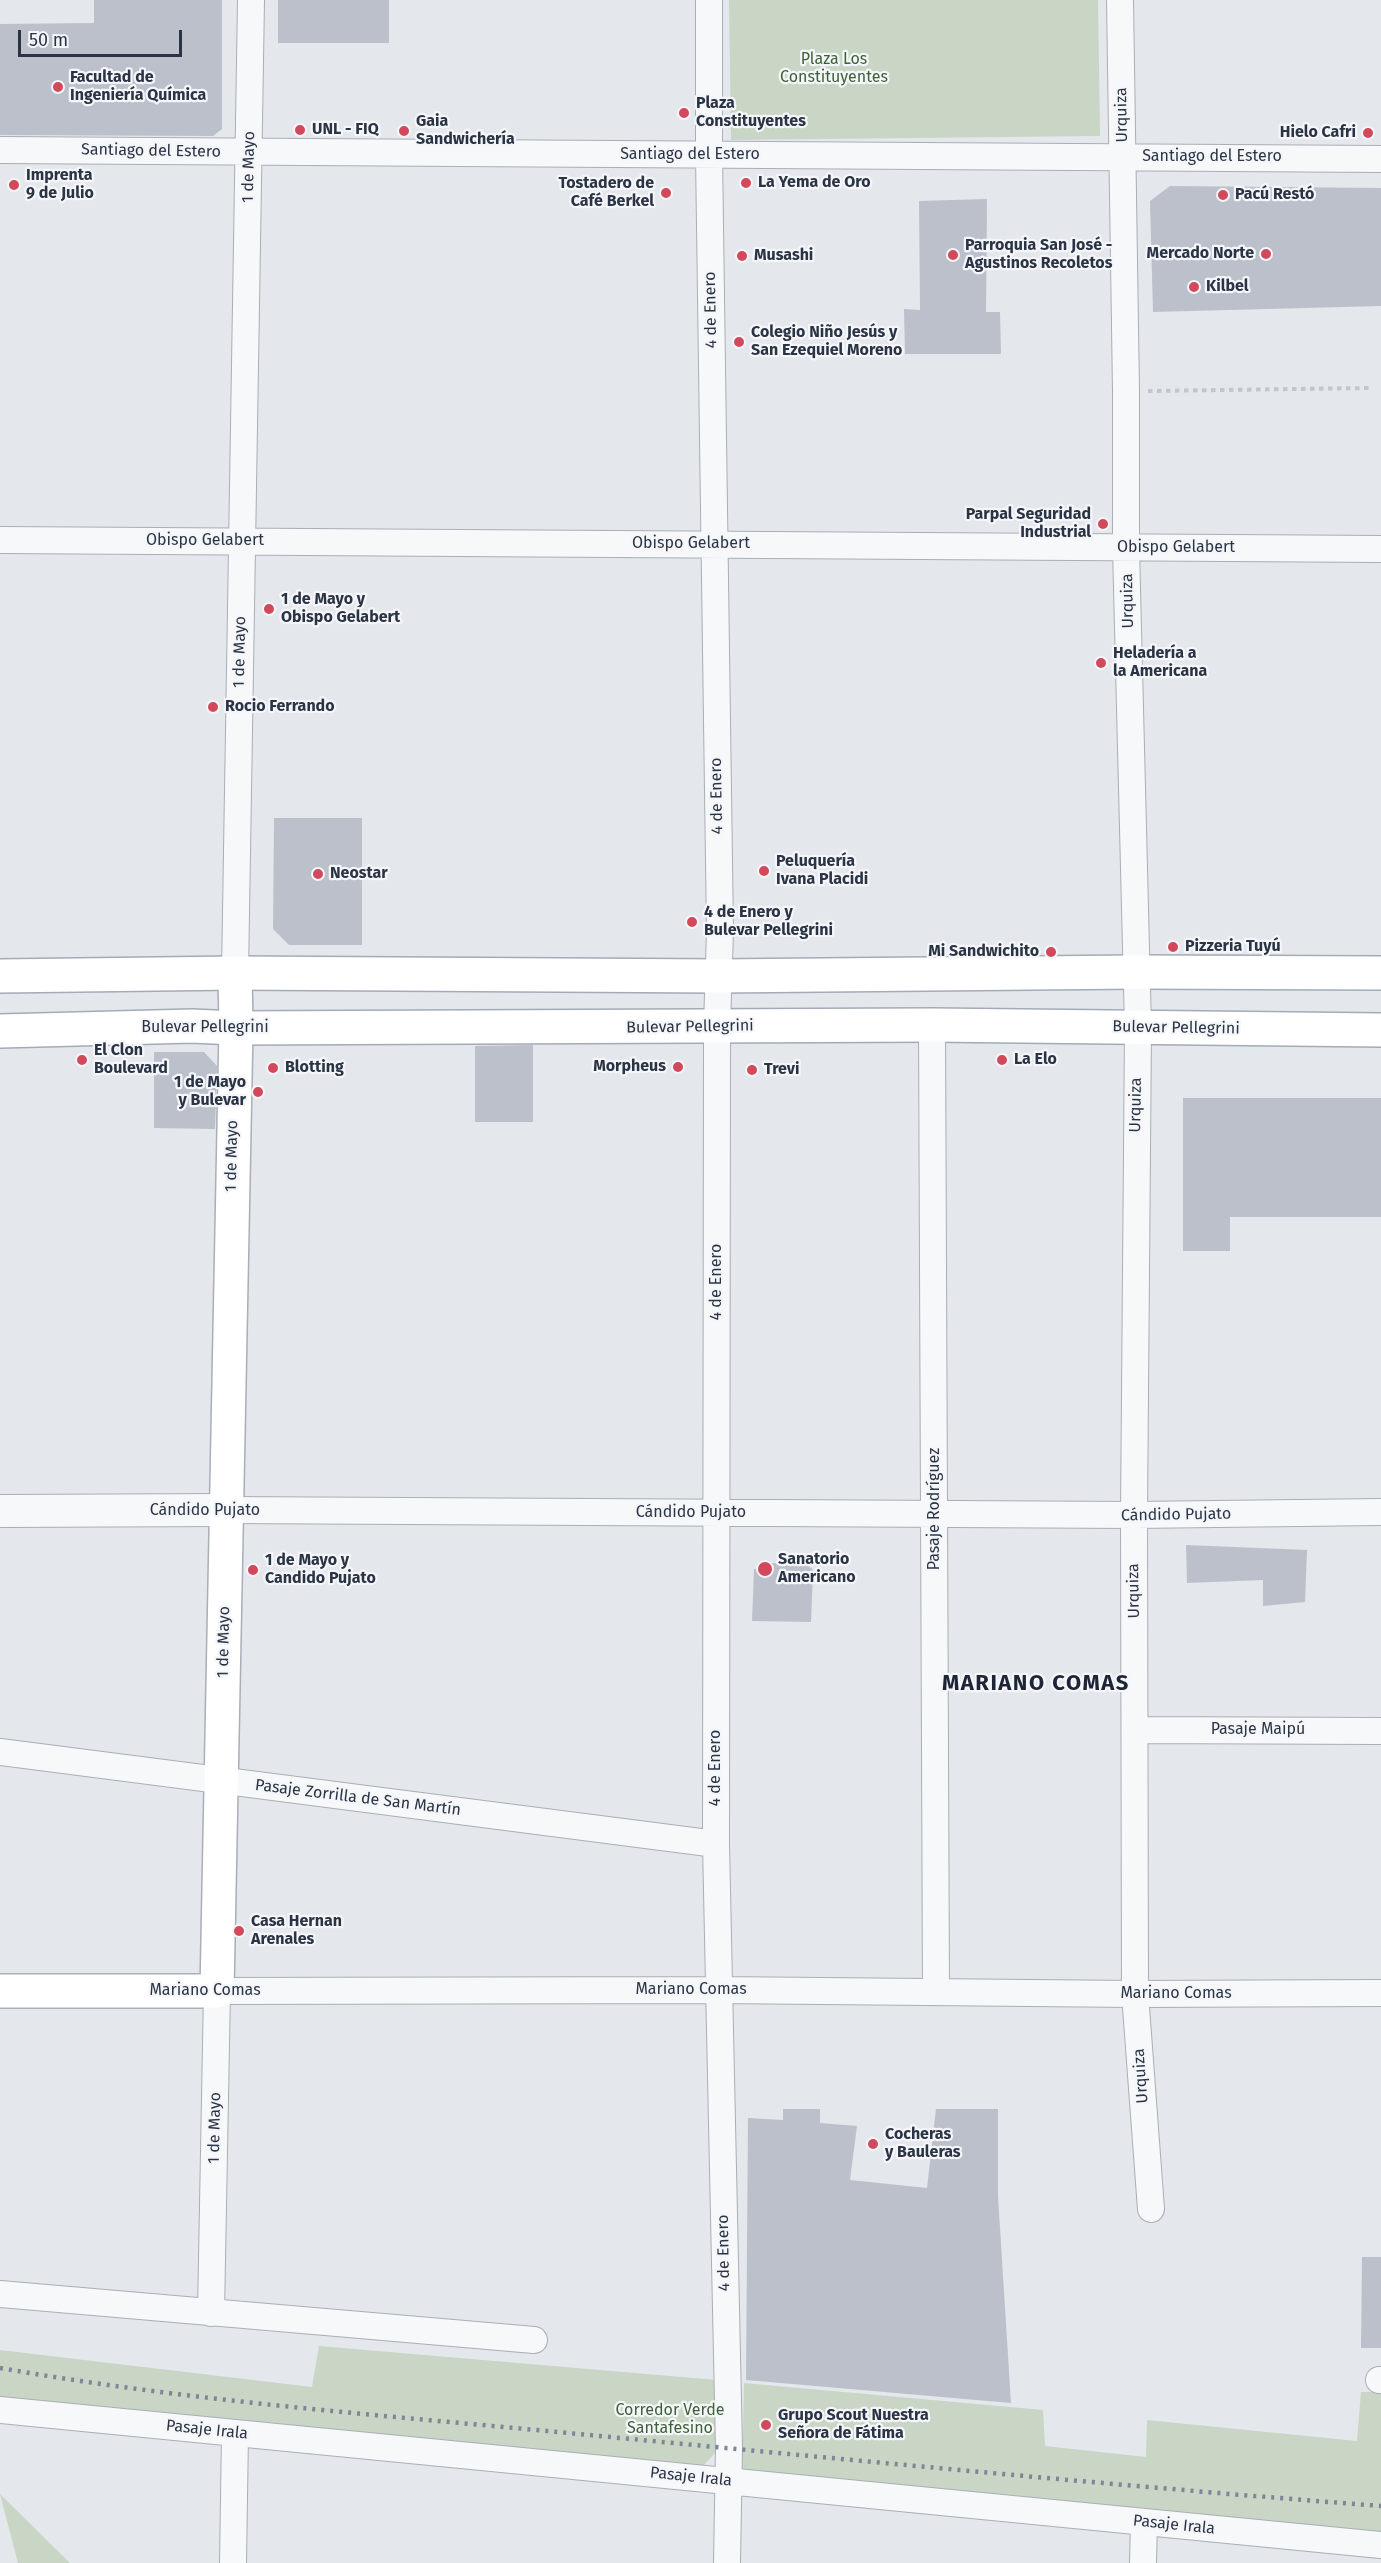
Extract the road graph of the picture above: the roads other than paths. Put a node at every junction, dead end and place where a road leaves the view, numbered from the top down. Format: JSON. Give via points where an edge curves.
{"nodes":[{"id":1,"x":251,"y":0,"type":"edge"},
{"id":2,"x":709,"y":0,"type":"edge"},
{"id":3,"x":1120,"y":0,"type":"edge"},
{"id":4,"x":0,"y":150,"type":"edge"},
{"id":5,"x":249,"y":152,"type":"junction"},
{"id":6,"x":708,"y":155,"type":"junction"},
{"id":7,"x":1122,"y":157,"type":"junction"},
{"id":8,"x":1381,"y":159,"type":"edge"},
{"id":9,"x":0,"y":540,"type":"edge"},
{"id":10,"x":241,"y":541,"type":"junction"},
{"id":11,"x":714,"y":544,"type":"junction"},
{"id":12,"x":1126,"y":548,"type":"junction"},
{"id":13,"x":1381,"y":549,"type":"edge"},
{"id":14,"x":1136,"y":972,"type":"junction"},
{"id":15,"x":235,"y":973,"type":"junction"},
{"id":16,"x":1381,"y":974,"type":"edge"},
{"id":17,"x":0,"y":976,"type":"edge"},
{"id":18,"x":719,"y":976,"type":"junction"},
{"id":19,"x":932,"y":1025,"type":"junction"},
{"id":20,"x":717,"y":1026,"type":"junction"},
{"id":21,"x":236,"y":1028,"type":"junction"},
{"id":22,"x":1138,"y":1028,"type":"junction"},
{"id":23,"x":1381,"y":1030,"type":"edge"},
{"id":24,"x":0,"y":1031,"type":"edge"},
{"id":25,"x":225,"y":1510,"type":"junction"},
{"id":26,"x":0,"y":1511,"type":"edge"},
{"id":27,"x":1381,"y":1512,"type":"edge"},
{"id":28,"x":716,"y":1513,"type":"junction"},
{"id":29,"x":935,"y":1514,"type":"junction"},
{"id":30,"x":1134,"y":1515,"type":"junction"},
{"id":31,"x":1136,"y":1730,"type":"junction"},
{"id":32,"x":1381,"y":1731,"type":"edge"},
{"id":33,"x":0,"y":1752,"type":"edge"},
{"id":34,"x":223,"y":1781,"type":"junction"},
{"id":35,"x":716,"y":1844,"type":"junction"},
{"id":36,"x":718,"y":1990,"type":"junction"},
{"id":37,"x":0,"y":1991,"type":"edge"},
{"id":38,"x":217,"y":1991,"type":"junction"},
{"id":39,"x":936,"y":1992,"type":"junction"},
{"id":40,"x":1381,"y":1993,"type":"edge"},
{"id":41,"x":1135,"y":1994,"type":"junction"},
{"id":42,"x":1151,"y":2209,"type":"dead end"},
{"id":43,"x":0,"y":2294,"type":"edge"},
{"id":44,"x":211,"y":2313,"type":"junction"},
{"id":45,"x":534,"y":2340,"type":"dead end"},
{"id":46,"x":0,"y":2410,"type":"edge"},
{"id":47,"x":235,"y":2433,"type":"junction"},
{"id":48,"x":728,"y":2481,"type":"junction"},
{"id":49,"x":1144,"y":2522,"type":"junction"},
{"id":50,"x":1381,"y":2545,"type":"edge"},
{"id":51,"x":233,"y":2563,"type":"edge"},
{"id":52,"x":727,"y":2563,"type":"edge"},
{"id":53,"x":1143,"y":2563,"type":"edge"}],
"edges":[{"from":1,"to":5,"type":"street","name":"1 de Mayo"},
{"from":2,"to":6,"type":"street","name":"4 de Enero"},
{"from":3,"to":7,"type":"street","name":"Urquiza"},
{"from":4,"to":5,"type":"street","name":"Santiago del Estero"},
{"from":5,"to":6,"type":"street","name":"Santiago del Estero"},
{"from":5,"to":10,"type":"street","name":"1 de Mayo"},
{"from":6,"to":7,"type":"street","name":"Santiago del Estero"},
{"from":6,"to":11,"type":"street","name":"4 de Enero"},
{"from":7,"to":8,"type":"street","name":"Santiago del Estero"},
{"from":7,"to":12,"type":"street","name":"Urquiza"},
{"from":9,"to":10,"type":"street","name":"Obispo Gelabert"},
{"from":10,"to":11,"type":"street","name":"Obispo Gelabert"},
{"from":10,"to":15,"type":"street","name":"1 de Mayo"},
{"from":11,"to":12,"type":"street","name":"Obispo Gelabert"},
{"from":11,"to":18,"type":"street","name":"4 de Enero"},
{"from":12,"to":13,"type":"street","name":"Obispo Gelabert"},
{"from":12,"to":14,"type":"street","name":"Urquiza"},
{"from":14,"to":16,"type":"main road"},
{"from":14,"to":18,"type":"main road"},
{"from":14,"to":22,"type":"street","name":"Urquiza"},
{"from":15,"to":17,"type":"main road"},
{"from":15,"to":18,"type":"main road"},
{"from":15,"to":21,"type":"main road","name":"1 de Mayo"},
{"from":18,"to":20,"type":"street","name":"4 de Enero"},
{"from":19,"to":20,"type":"main road","name":"Bulevar Pellegrini"},
{"from":19,"to":22,"type":"main road","name":"Bulevar Pellegrini"},
{"from":19,"to":29,"type":"street","name":"Pasaje Rodríguez"},
{"from":20,"to":21,"type":"main road","name":"Bulevar Pellegrini"},
{"from":20,"to":28,"type":"street","name":"4 de Enero"},
{"from":21,"to":24,"type":"main road","name":"Bulevar Pellegrini"},
{"from":21,"to":25,"type":"main road","name":"1 de Mayo"},
{"from":22,"to":23,"type":"main road","name":"Bulevar Pellegrini"},
{"from":22,"to":30,"type":"street","name":"Urquiza"},
{"from":25,"to":26,"type":"street","name":"Cándido Pujato"},
{"from":25,"to":28,"type":"street","name":"Cándido Pujato"},
{"from":25,"to":34,"type":"main road","name":"1 de Mayo"},
{"from":27,"to":30,"type":"street","name":"Cándido Pujato"},
{"from":28,"to":29,"type":"street","name":"Cándido Pujato"},
{"from":28,"to":35,"type":"street","name":"4 de Enero"},
{"from":29,"to":30,"type":"street","name":"Cándido Pujato"},
{"from":29,"to":39,"type":"street","name":"Pasaje Rodríguez"},
{"from":30,"to":31,"type":"street","name":"Urquiza"},
{"from":31,"to":32,"type":"street","name":"Pasaje Maipú"},
{"from":31,"to":41,"type":"street","name":"Urquiza"},
{"from":33,"to":34,"type":"street","name":"Pasaje Zorrilla de San Martín"},
{"from":34,"to":35,"type":"street","name":"Pasaje Zorrilla de San Martín"},
{"from":34,"to":38,"type":"main road","name":"1 de Mayo"},
{"from":35,"to":36,"type":"street","name":"4 de Enero"},
{"from":36,"to":38,"type":"street","name":"Mariano Comas"},
{"from":36,"to":39,"type":"street","name":"Mariano Comas"},
{"from":36,"to":48,"type":"street","name":"4 de Enero"},
{"from":37,"to":38,"type":"main road","name":"Mariano Comas"},
{"from":38,"to":44,"type":"street","name":"1 de Mayo"},
{"from":39,"to":41,"type":"street","name":"Mariano Comas"},
{"from":40,"to":41,"type":"street","name":"Mariano Comas"},
{"from":41,"to":42,"type":"street","name":"Urquiza"},
{"from":43,"to":44,"type":"street"},
{"from":44,"to":45,"type":"street"},
{"from":46,"to":47,"type":"street","name":"Pasaje Irala"},
{"from":47,"to":48,"type":"street","name":"Pasaje Irala"},
{"from":47,"to":51,"type":"street"},
{"from":48,"to":49,"type":"street","name":"Pasaje Irala"},
{"from":48,"to":52,"type":"street","name":"4 de Enero"},
{"from":49,"to":50,"type":"street","name":"Pasaje Irala"},
{"from":49,"to":53,"type":"street"}]}
